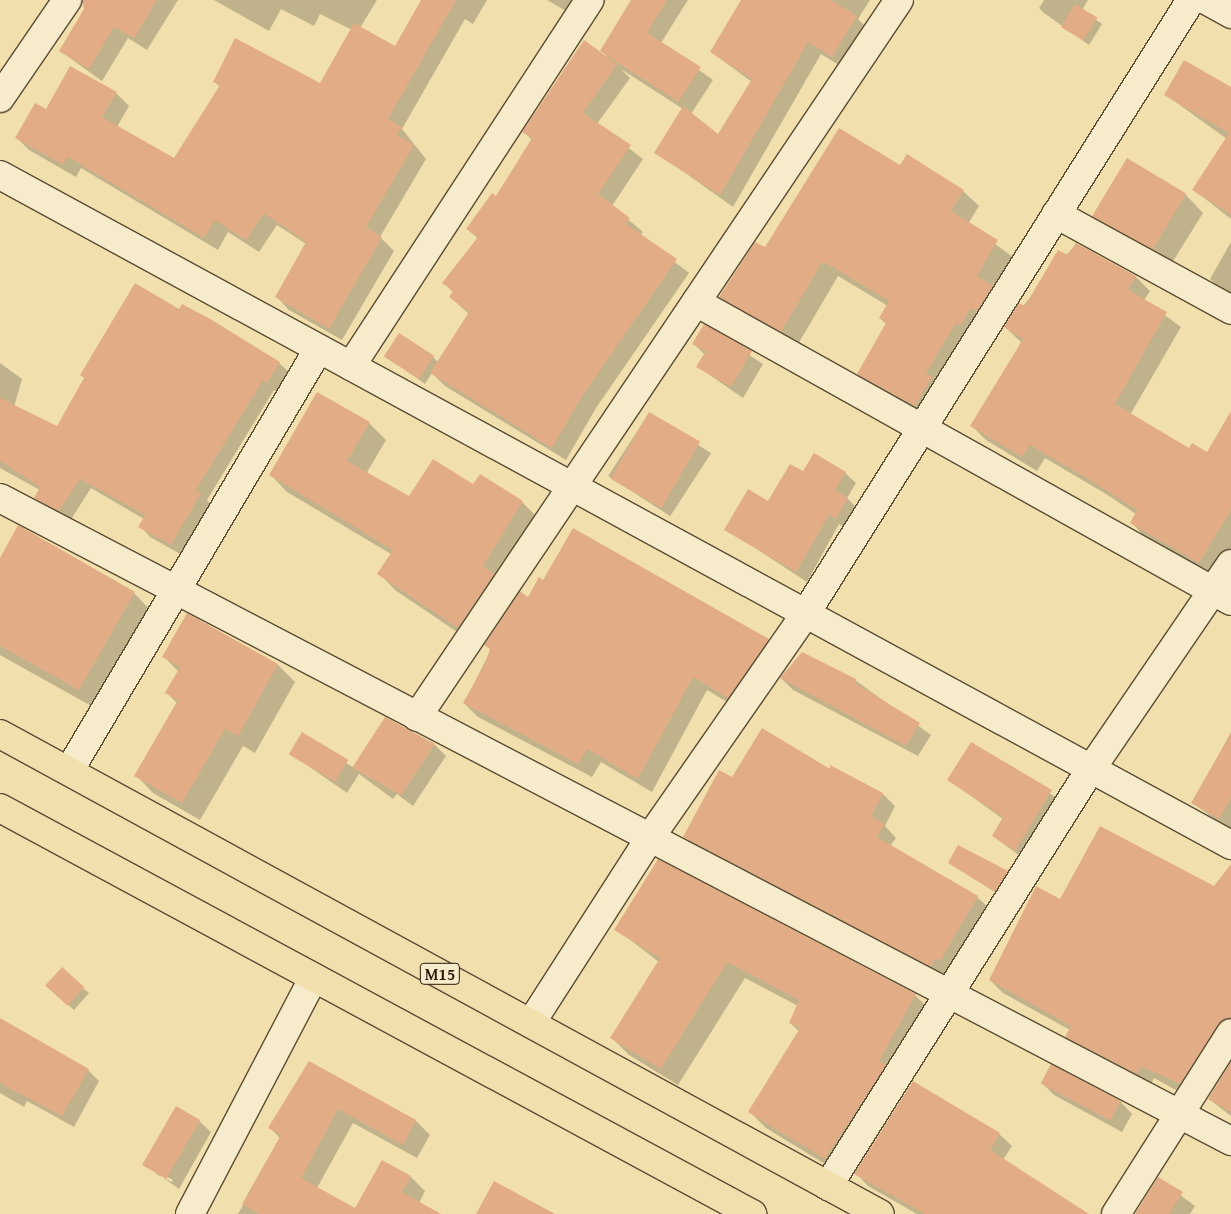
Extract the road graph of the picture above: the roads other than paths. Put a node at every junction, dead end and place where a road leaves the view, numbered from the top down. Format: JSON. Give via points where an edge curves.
{"nodes":[{"id":1,"x":68,"y":0,"type":"edge"},
{"id":2,"x":590,"y":0,"type":"edge"},
{"id":3,"x":899,"y":0,"type":"edge"},
{"id":4,"x":1190,"y":0,"type":"edge"},
{"id":5,"x":1206,"y":0,"type":"edge"},
{"id":6,"x":1231,"y":14,"type":"edge"},
{"id":7,"x":0,"y":98,"type":"edge"},
{"id":8,"x":0,"y":175,"type":"edge"},
{"id":9,"x":1056,"y":214,"type":"junction"},
{"id":10,"x":696,"y":302,"type":"junction"},
{"id":11,"x":1231,"y":310,"type":"edge"},
{"id":12,"x":319,"y":348,"type":"junction"},
{"id":13,"x":351,"y":366,"type":"junction"},
{"id":14,"x":926,"y":427,"type":"junction"},
{"id":15,"x":572,"y":486,"type":"junction"},
{"id":16,"x":0,"y":498,"type":"edge"},
{"id":17,"x":1231,"y":564,"type":"edge"},
{"id":18,"x":175,"y":590,"type":"junction"},
{"id":19,"x":1222,"y":597,"type":"edge"},
{"id":20,"x":806,"y":613,"type":"junction"},
{"id":21,"x":417,"y":717,"type":"junction"},
{"id":22,"x":0,"y":734,"type":"edge"},
{"id":23,"x":1091,"y":769,"type":"junction"},
{"id":24,"x":68,"y":771,"type":"junction"},
{"id":25,"x":0,"y":808,"type":"edge"},
{"id":26,"x":649,"y":839,"type":"junction"},
{"id":27,"x":1231,"y":845,"type":"edge"},
{"id":28,"x":314,"y":977,"type":"junction"},
{"id":29,"x":950,"y":997,"type":"junction"},
{"id":30,"x":531,"y":1024,"type":"junction"},
{"id":31,"x":1231,"y":1033,"type":"edge"},
{"id":32,"x":1178,"y":1113,"type":"junction"},
{"id":33,"x":1231,"y":1141,"type":"edge"},
{"id":34,"x":828,"y":1186,"type":"junction"},
{"id":35,"x":190,"y":1214,"type":"edge"},
{"id":36,"x":752,"y":1214,"type":"edge"},
{"id":37,"x":880,"y":1214,"type":"edge"},
{"id":38,"x":1116,"y":1214,"type":"edge"}],
"edges":[{"from":1,"to":7,"type":"street"},
{"from":2,"to":13,"type":"street"},
{"from":3,"to":10,"type":"street"},
{"from":4,"to":9,"type":"street"},
{"from":5,"to":6,"type":"street"},
{"from":8,"to":12,"type":"street"},
{"from":9,"to":11,"type":"street"},
{"from":9,"to":14,"type":"street"},
{"from":10,"to":14,"type":"street"},
{"from":10,"to":15,"type":"street"},
{"from":12,"to":13,"type":"street"},
{"from":12,"to":18,"type":"street"},
{"from":13,"to":15,"type":"street"},
{"from":14,"to":19,"type":"street"},
{"from":14,"to":20,"type":"street"},
{"from":15,"to":20,"type":"street"},
{"from":15,"to":21,"type":"street"},
{"from":16,"to":18,"type":"street"},
{"from":17,"to":19,"type":"street"},
{"from":18,"to":21,"type":"street"},
{"from":18,"to":24,"type":"street"},
{"from":19,"to":23,"type":"street"},
{"from":20,"to":23,"type":"street"},
{"from":20,"to":26,"type":"street"},
{"from":21,"to":26,"type":"street"},
{"from":22,"to":24,"type":"highway","number":"M15"},
{"from":23,"to":27,"type":"street"},
{"from":23,"to":29,"type":"street"},
{"from":24,"to":30,"type":"highway","number":"M15"},
{"from":25,"to":28,"type":"highway"},
{"from":26,"to":29,"type":"street"},
{"from":26,"to":30,"type":"street"},
{"from":28,"to":35,"type":"street"},
{"from":28,"to":36,"type":"highway"},
{"from":29,"to":32,"type":"street"},
{"from":29,"to":34,"type":"street"},
{"from":30,"to":34,"type":"highway","number":"M15"},
{"from":31,"to":32,"type":"street"},
{"from":32,"to":33,"type":"street"},
{"from":32,"to":38,"type":"street"},
{"from":34,"to":37,"type":"highway","number":"M15"}]}
